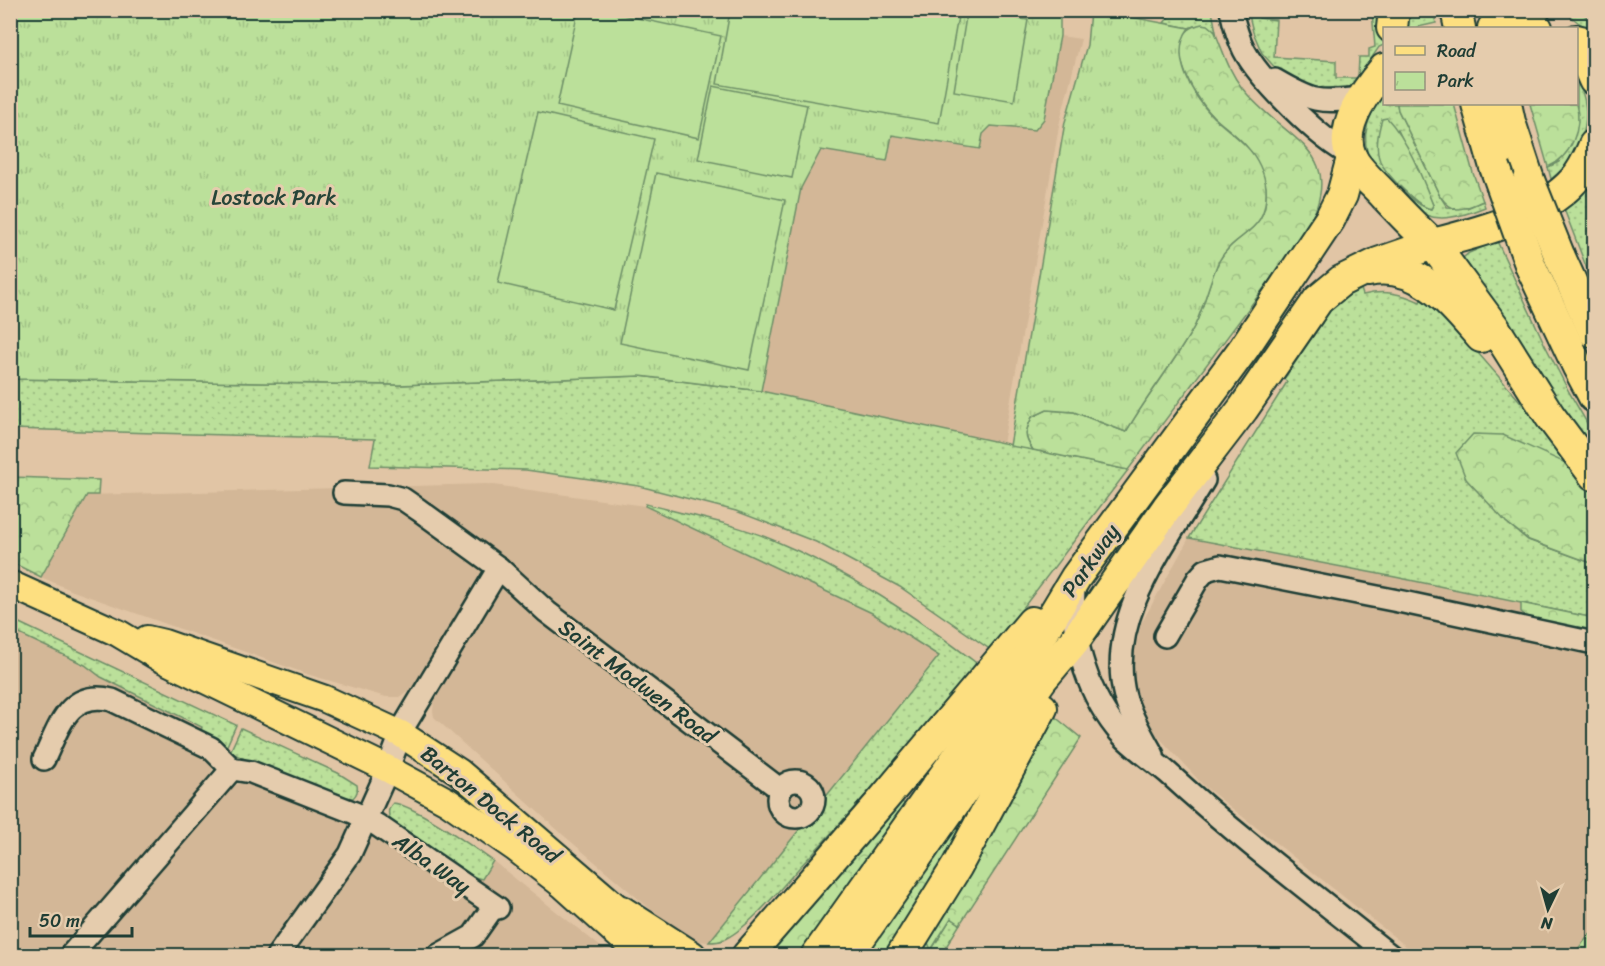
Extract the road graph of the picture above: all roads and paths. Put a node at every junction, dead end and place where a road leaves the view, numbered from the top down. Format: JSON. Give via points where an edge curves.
{"nodes":[{"id":1,"x":1231,"y":10,"type":"edge"},
{"id":2,"x":1456,"y":10,"type":"edge"},
{"id":3,"x":1487,"y":10,"type":"edge"},
{"id":4,"x":1543,"y":10,"type":"edge"},
{"id":5,"x":1460,"y":27,"type":"edge"},
{"id":6,"x":1492,"y":27,"type":"edge"},
{"id":7,"x":1552,"y":27,"type":"edge"},
{"id":8,"x":1578,"y":38,"type":"edge"},
{"id":9,"x":1594,"y":42,"type":"edge"},
{"id":10,"x":1578,"y":53,"type":"edge"},
{"id":11,"x":1383,"y":58,"type":"edge"},
{"id":12,"x":1257,"y":69,"type":"junction"},
{"id":13,"x":1594,"y":80,"type":"edge"},
{"id":14,"x":1372,"y":85,"type":"edge"},
{"id":15,"x":1477,"y":105,"type":"edge"},
{"id":16,"x":1506,"y":105,"type":"edge"},
{"id":17,"x":1594,"y":145,"type":"edge"},
{"id":18,"x":1351,"y":156,"type":"junction"},
{"id":19,"x":1438,"y":266,"type":"junction"},
{"id":20,"x":1357,"y":273,"type":"junction"},
{"id":21,"x":1594,"y":332,"type":"edge"},
{"id":22,"x":1594,"y":398,"type":"edge"},
{"id":23,"x":1243,"y":409,"type":"junction"},
{"id":24,"x":1594,"y":475,"type":"edge"},
{"id":25,"x":344,"y":493,"type":"dead end"},
{"id":26,"x":499,"y":568,"type":"junction"},
{"id":27,"x":1076,"y":577,"type":"junction"},
{"id":28,"x":10,"y":584,"type":"edge"},
{"id":29,"x":118,"y":633,"type":"junction"},
{"id":30,"x":1165,"y":636,"type":"dead end"},
{"id":31,"x":1076,"y":639,"type":"junction"},
{"id":32,"x":1594,"y":643,"type":"edge"},
{"id":33,"x":1031,"y":671,"type":"junction"},
{"id":34,"x":1010,"y":702,"type":"junction"},
{"id":35,"x":401,"y":734,"type":"junction"},
{"id":36,"x":44,"y":759,"type":"dead end"},
{"id":37,"x":1158,"y":764,"type":"junction"},
{"id":38,"x":232,"y":769,"type":"junction"},
{"id":39,"x":388,"y":769,"type":"junction"},
{"id":40,"x":781,"y":790,"type":"dead end"},
{"id":41,"x":365,"y":819,"type":"junction"},
{"id":42,"x":811,"y":883,"type":"junction"},
{"id":43,"x":621,"y":911,"type":"junction"},
{"id":44,"x":70,"y":956,"type":"edge"},
{"id":45,"x":277,"y":956,"type":"edge"},
{"id":46,"x":437,"y":956,"type":"edge"},
{"id":47,"x":642,"y":956,"type":"edge"},
{"id":48,"x":671,"y":956,"type":"edge"},
{"id":49,"x":691,"y":956,"type":"edge"},
{"id":50,"x":721,"y":956,"type":"edge"},
{"id":51,"x":747,"y":956,"type":"edge"},
{"id":52,"x":816,"y":956,"type":"edge"},
{"id":53,"x":847,"y":956,"type":"edge"},
{"id":54,"x":903,"y":956,"type":"edge"},
{"id":55,"x":1391,"y":956,"type":"edge"}],
"edges":[{"from":1,"to":12,"type":"street","via":[[1244,51]]},
{"from":2,"to":5,"type":"highway"},
{"from":3,"to":6,"type":"highway"},
{"from":4,"to":7,"type":"highway"},
{"from":8,"to":9,"type":"main road"},
{"from":10,"to":13,"type":"highway"},
{"from":11,"to":14,"type":"highway","name":"Parkway"},
{"from":12,"to":14,"type":"street","via":[[1314,100],[1334,101]]},
{"from":12,"to":18,"type":"street","via":[[1318,132]]},
{"from":14,"to":18,"type":"highway","name":"Parkway","via":[[1352,119]]},
{"from":15,"to":22,"type":"highway","bridge":true,"via":[[1531,267]]},
{"from":16,"to":21,"type":"highway","bridge":true,"via":[[1529,180]]},
{"from":17,"to":19,"type":"highway","name":"Parkway","via":[[1578,175],[1550,201],[1480,232]]},
{"from":18,"to":19,"type":"highway"},
{"from":18,"to":27,"type":"highway","name":"Parkway","via":[[1342,195],[1330,219],[1244,348]]},
{"from":19,"to":20,"type":"highway","name":"Parkway","via":[[1378,263]]},
{"from":19,"to":20,"type":"highway","via":[[1418,278],[1388,269]]},
{"from":19,"to":24,"type":"highway","via":[[1446,298],[1550,416]]},
{"from":20,"to":23,"type":"highway","name":"Parkway","via":[[1318,300]]},
{"from":23,"to":31,"type":"highway","name":"Parkway","via":[[1167,508]]},
{"from":23,"to":37,"type":"street","via":[[1149,573],[1126,629],[1121,668],[1126,700]]},
{"from":25,"to":26,"type":"street","name":"Saint Modwen Road","via":[[403,499]]},
{"from":26,"to":35,"type":"street"},
{"from":26,"to":40,"type":"street","name":"Saint Modwen Road","via":[[547,612]]},
{"from":27,"to":31,"type":"street"},
{"from":27,"to":33,"type":"highway","name":"Parkway","via":[[1017,637]]},
{"from":28,"to":29,"type":"main road","name":"Barton Dock Road"},
{"from":29,"to":35,"type":"main road","name":"Barton Dock Road","via":[[164,643],[284,683]]},
{"from":29,"to":39,"type":"main road","name":"Barton Dock Road","via":[[160,658]]},
{"from":30,"to":32,"type":"street","via":[[1198,579],[1206,570],[1220,566]]},
{"from":31,"to":33,"type":"highway","name":"Parkway"},
{"from":31,"to":37,"type":"street","via":[[1090,681],[1106,712],[1126,738]]},
{"from":33,"to":34,"type":"highway"},
{"from":33,"to":34,"type":"highway"},
{"from":34,"to":42,"type":"highway"},
{"from":34,"to":52,"type":"highway"},
{"from":34,"to":53,"type":"highway"},
{"from":34,"to":54,"type":"highway","via":[[957,867]]},
{"from":35,"to":39,"type":"street"},
{"from":35,"to":43,"type":"main road","name":"Barton Dock Road","via":[[459,772]]},
{"from":36,"to":38,"type":"street","via":[[69,710],[86,699],[100,697],[200,742],[219,754]]},
{"from":37,"to":55,"type":"street","via":[[1227,825]]},
{"from":38,"to":41,"type":"street","name":"Alba Way","via":[[251,772]]},
{"from":38,"to":44,"type":"street"},
{"from":39,"to":41,"type":"street"},
{"from":39,"to":47,"type":"main road","name":"Barton Dock Road","via":[[447,801],[515,848]]},
{"from":41,"to":45,"type":"street","via":[[345,861]]},
{"from":41,"to":46,"type":"street","name":"Alba Way","via":[[496,907],[473,936]]},
{"from":42,"to":50,"type":"highway","via":[[742,943]]},
{"from":42,"to":51,"type":"highway"},
{"from":43,"to":48,"type":"main road","name":"Barton Dock Road"},
{"from":43,"to":49,"type":"highway"}]}
